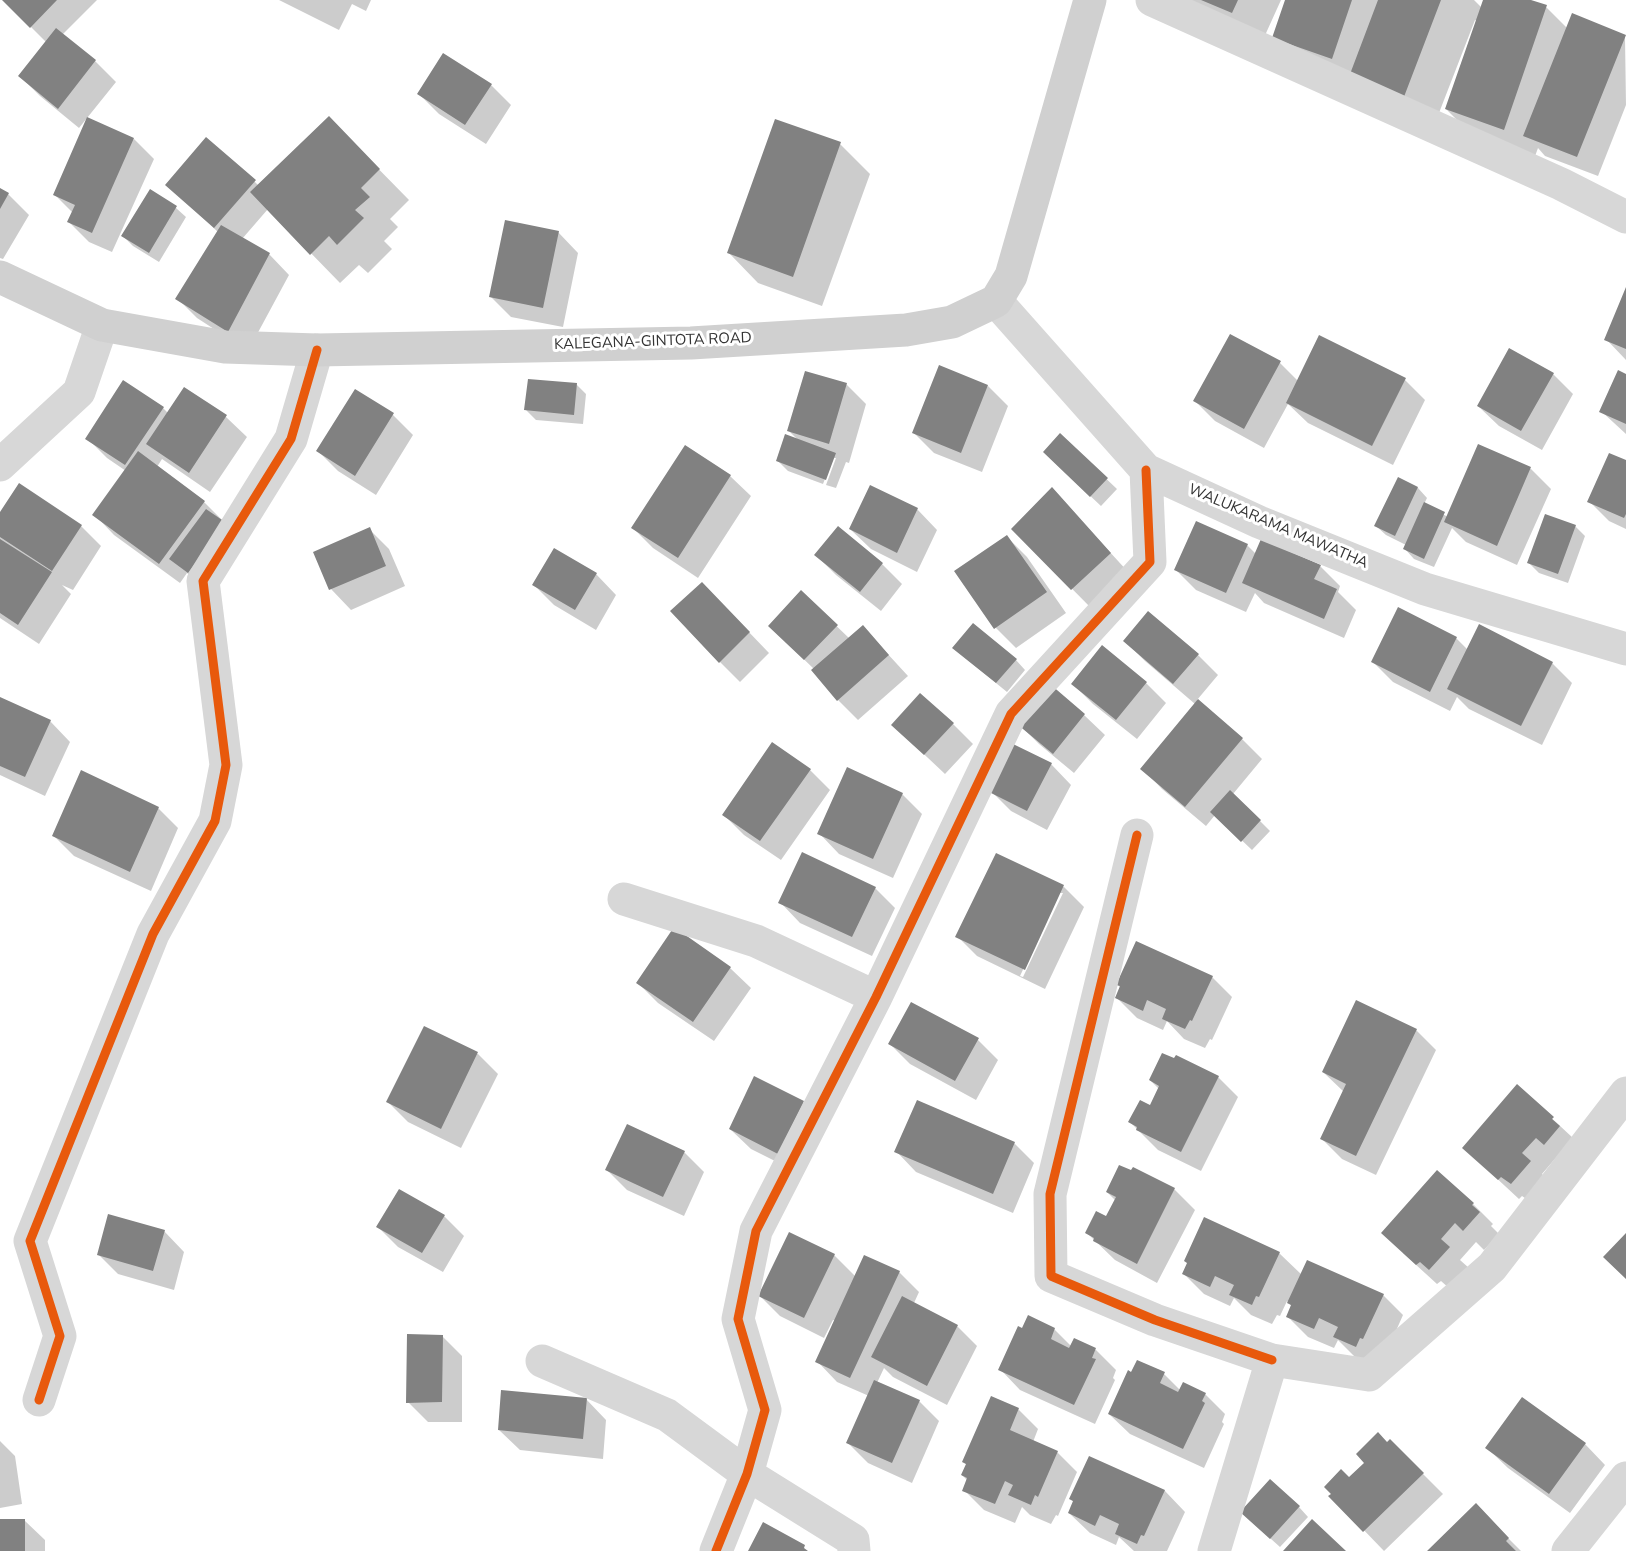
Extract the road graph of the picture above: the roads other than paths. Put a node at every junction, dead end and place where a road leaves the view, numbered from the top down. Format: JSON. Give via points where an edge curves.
{"nodes":[{"id":1,"x":1090,"y":0,"type":"edge"},
{"id":2,"x":1152,"y":0,"type":"edge"},
{"id":3,"x":1626,"y":217,"type":"edge"},
{"id":4,"x":0,"y":277,"type":"edge"},
{"id":5,"x":996,"y":301,"type":"junction"},
{"id":6,"x":102,"y":325,"type":"junction"},
{"id":7,"x":317,"y":350,"type":"junction"},
{"id":8,"x":0,"y":465,"type":"edge"},
{"id":9,"x":1146,"y":470,"type":"junction"},
{"id":10,"x":1626,"y":649,"type":"edge"},
{"id":11,"x":1137,"y":835,"type":"dead end"},
{"id":12,"x":624,"y":899,"type":"dead end"},
{"id":13,"x":876,"y":997,"type":"junction"},
{"id":14,"x":1626,"y":1094,"type":"edge"},
{"id":15,"x":1272,"y":1360,"type":"junction"},
{"id":16,"x":542,"y":1361,"type":"dead end"},
{"id":17,"x":39,"y":1400,"type":"dead end"},
{"id":18,"x":747,"y":1474,"type":"junction"},
{"id":19,"x":1626,"y":1478,"type":"edge"},
{"id":20,"x":716,"y":1551,"type":"edge"},
{"id":21,"x":854,"y":1551,"type":"edge"},
{"id":22,"x":1214,"y":1551,"type":"edge"},
{"id":23,"x":1568,"y":1551,"type":"edge"}],
"edges":[{"from":1,"to":5,"type":"main road","via":[[1011,276]]},
{"from":2,"to":3,"type":"street"},
{"from":4,"to":6,"type":"main road","name":"KALEGANA-GINTOTA ROAD"},
{"from":5,"to":7,"type":"main road","name":"KALEGANA-GINTOTA ROAD","via":[[952,322],[906,330],[691,343]]},
{"from":5,"to":9,"type":"street","name":"WALUKARAMA MAWATHA"},
{"from":6,"to":7,"type":"main road","name":"KALEGANA-GINTOTA ROAD","via":[[225,347]]},
{"from":6,"to":8,"type":"street","via":[[79,392]]},
{"from":7,"to":17,"type":"street","via":[[291,439],[203,581],[226,765],[215,821],[153,934],[30,1241],[60,1336]]},
{"from":9,"to":10,"type":"street","name":"WALUKARAMA MAWATHA","via":[[1259,522],[1425,589]]},
{"from":9,"to":13,"type":"street","via":[[1150,562],[1011,714]]},
{"from":11,"to":15,"type":"street","via":[[1050,1194],[1051,1276],[1155,1320]]},
{"from":12,"to":13,"type":"street","via":[[756,941]]},
{"from":13,"to":18,"type":"street","via":[[756,1231],[738,1319],[765,1410]]},
{"from":14,"to":15,"type":"street","via":[[1492,1267],[1369,1375]]},
{"from":15,"to":22,"type":"street"},
{"from":16,"to":18,"type":"street","via":[[667,1415]]},
{"from":18,"to":20,"type":"street"},
{"from":18,"to":21,"type":"street","via":[[854,1540]]},
{"from":19,"to":23,"type":"street"}]}
